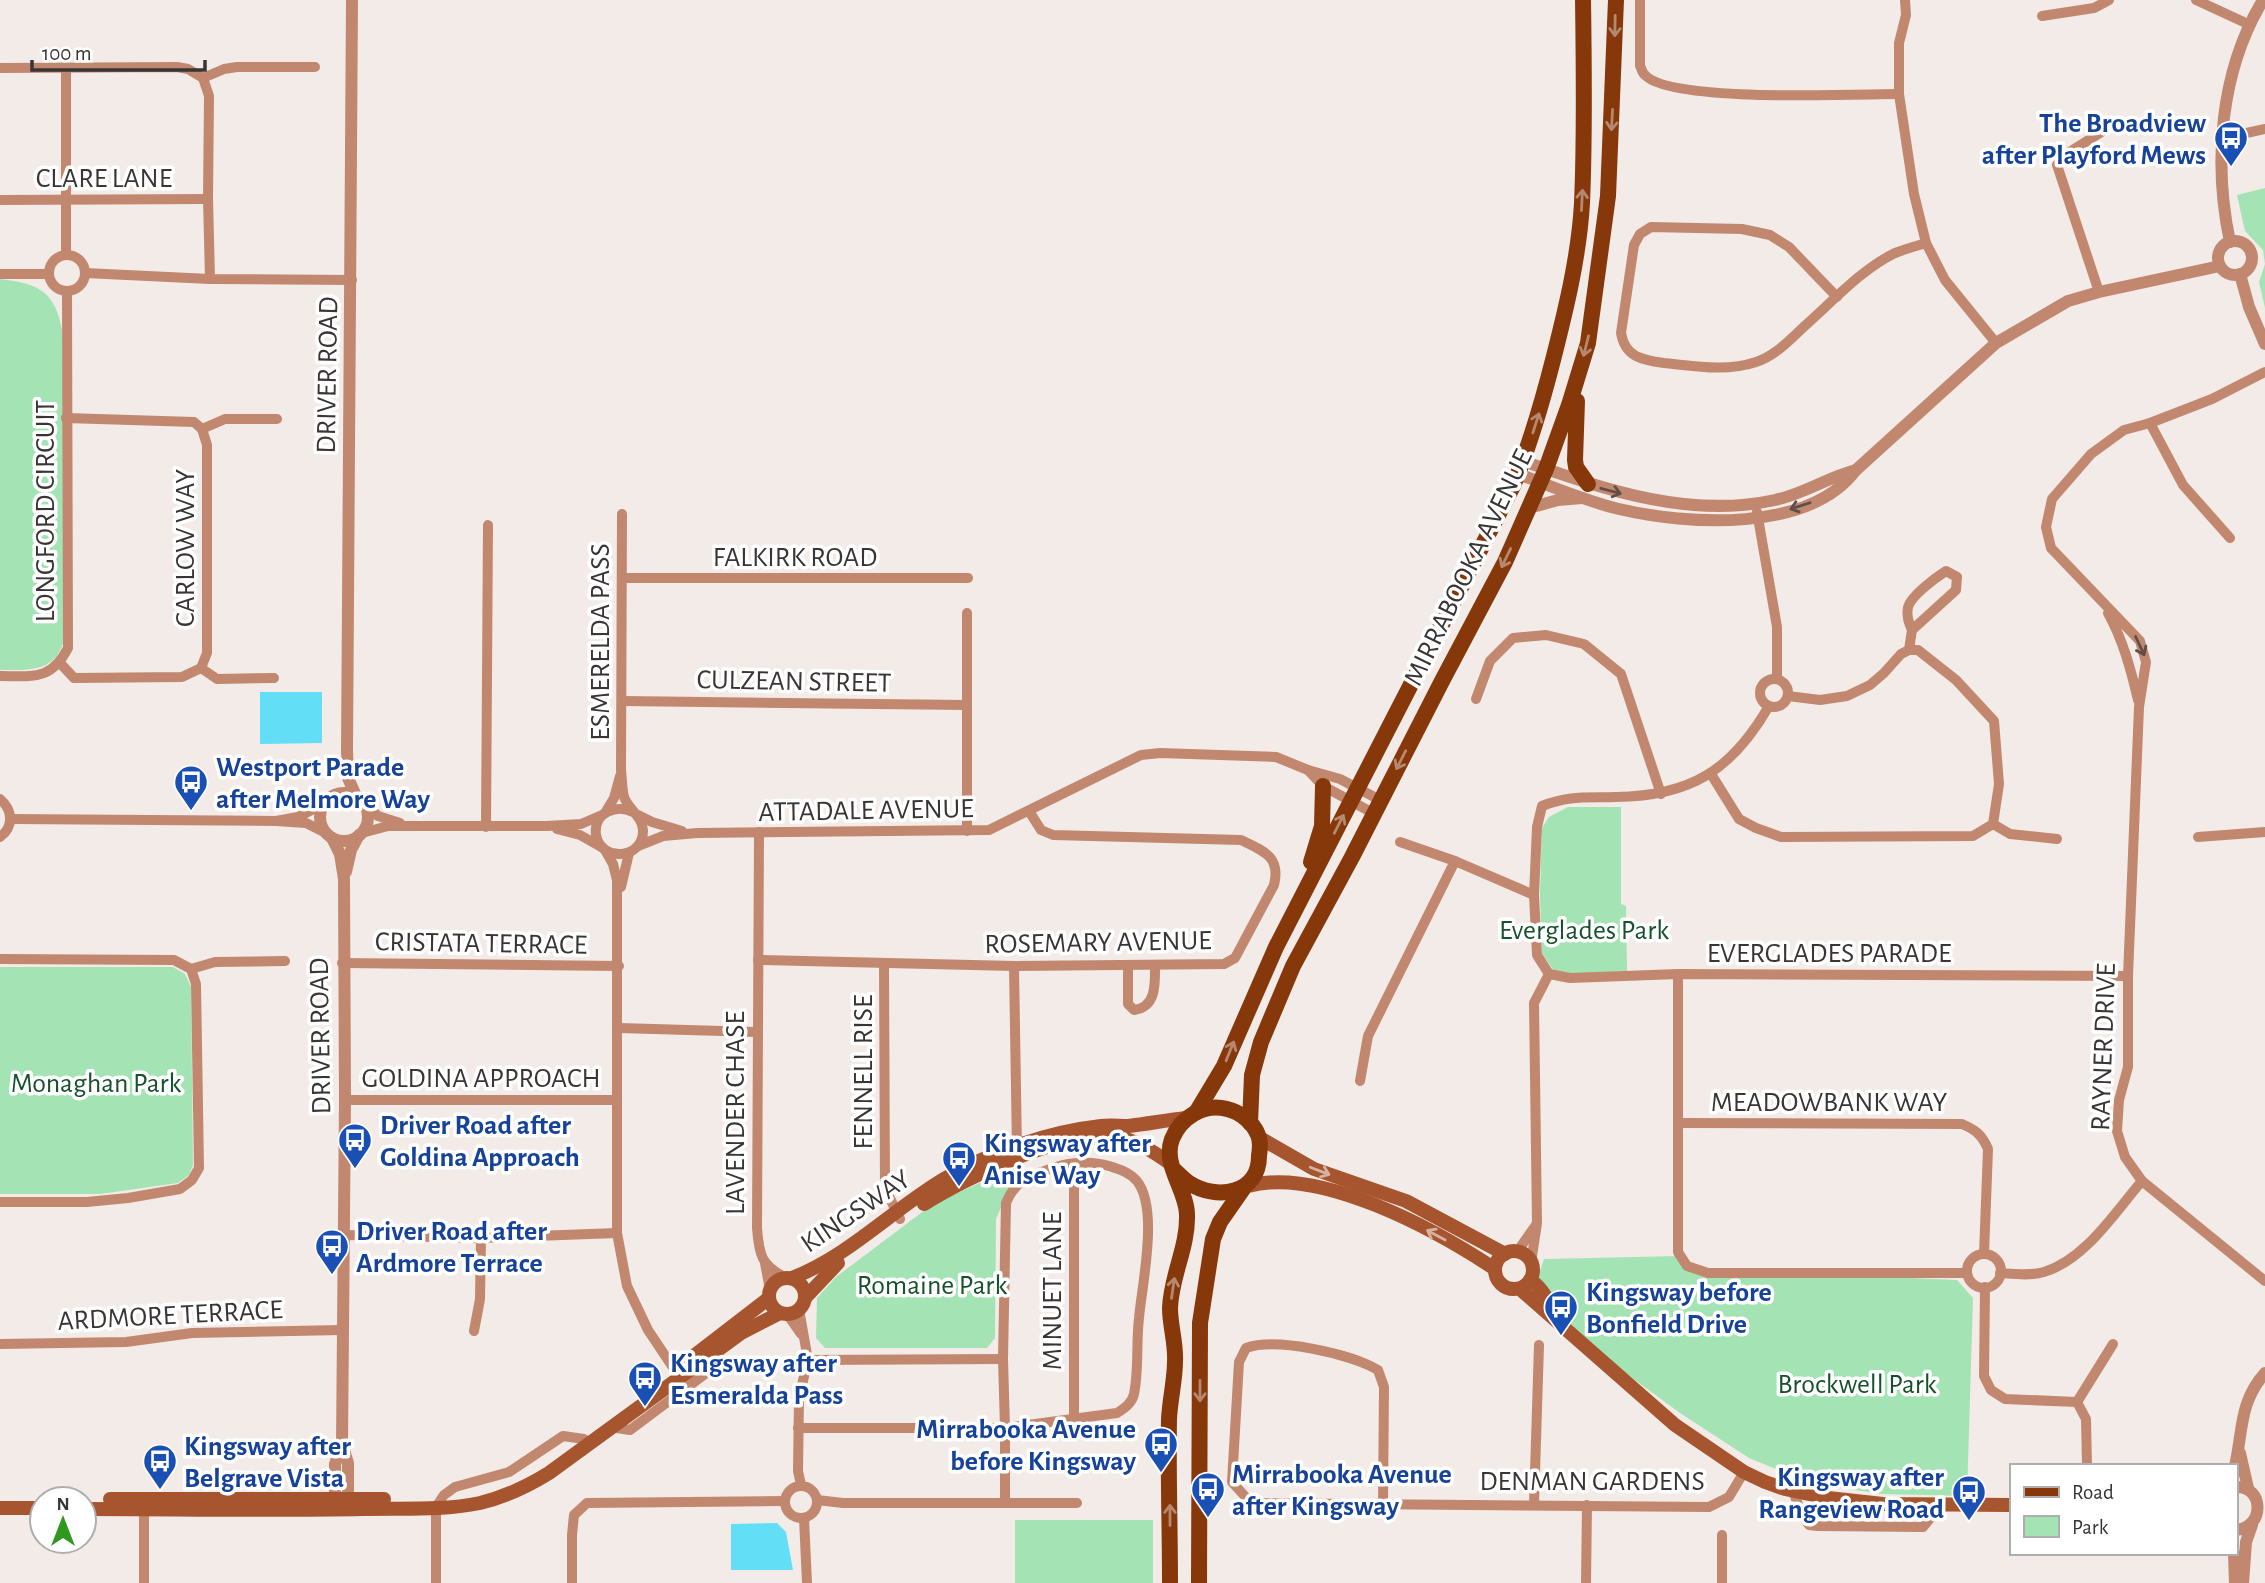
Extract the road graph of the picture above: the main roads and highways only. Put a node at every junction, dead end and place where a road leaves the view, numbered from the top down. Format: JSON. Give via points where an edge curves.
{"nodes":[{"id":1,"x":1583,"y":0,"type":"edge"},
{"id":2,"x":1616,"y":0,"type":"edge"},
{"id":3,"x":1578,"y":374,"type":"junction"},
{"id":4,"x":1587,"y":491,"type":"road end"},
{"id":5,"x":1323,"y":786,"type":"road end"},
{"id":6,"x":1299,"y":902,"type":"junction"},
{"id":7,"x":1191,"y":1114,"type":"junction"},
{"id":8,"x":1250,"y":1123,"type":"junction"},
{"id":9,"x":1260,"y":1138,"type":"junction"},
{"id":10,"x":1017,"y":1152,"type":"junction"},
{"id":11,"x":1172,"y":1166,"type":"junction"},
{"id":12,"x":1246,"y":1187,"type":"junction"},
{"id":13,"x":899,"y":1215,"type":"junction"},
{"id":14,"x":1511,"y":1253,"type":"junction"},
{"id":15,"x":1495,"y":1269,"type":"junction"},
{"id":16,"x":789,"y":1278,"type":"junction"},
{"id":17,"x":1525,"y":1284,"type":"junction"},
{"id":18,"x":769,"y":1294,"type":"junction"},
{"id":19,"x":793,"y":1308,"type":"junction"},
{"id":20,"x":677,"y":1374,"type":"junction"},
{"id":21,"x":98,"y":1499,"type":"edge"},
{"id":22,"x":28,"y":1500,"type":"edge"},
{"id":23,"x":1,"y":1503,"type":"edge"},
{"id":24,"x":342,"y":1504,"type":"junction"},
{"id":25,"x":438,"y":1504,"type":"junction"},
{"id":26,"x":2010,"y":1505,"type":"edge"},
{"id":27,"x":28,"y":1506,"type":"edge"},
{"id":28,"x":98,"y":1509,"type":"edge"},
{"id":29,"x":1170,"y":1583,"type":"edge"},
{"id":30,"x":1199,"y":1583,"type":"edge"}],
"edges":[{"from":6,"to":1,"type":"main road","name":"MIRRABOOKA AVENUE","one_way":true,"via":[[1521,468],[1539,416],[1565,315],[1582,204]]},
{"from":2,"to":3,"type":"main road","name":"MIRRABOOKA AVENUE","one_way":true,"via":[[1608,196],[1588,343]]},
{"from":3,"to":4,"type":"main road","via":[[1575,460]]},
{"from":3,"to":8,"type":"main road","name":"MIRRABOOKA AVENUE","one_way":true,"via":[[1543,476],[1505,562],[1293,966],[1261,1042],[1252,1075]]},
{"from":5,"to":6,"type":"main road","via":[[1322,826]]},
{"from":7,"to":6,"type":"main road","name":"MIRRABOOKA AVENUE","one_way":true,"via":[[1224,1066]]},
{"from":7,"to":8,"type":"main road","via":[[1211,1107],[1226,1108]]},
{"from":7,"to":10,"type":"main road","name":"KINGSWAY","via":[[1065,1132]]},
{"from":7,"to":11,"type":"main road","via":[[1172,1139]]},
{"from":8,"to":9,"type":"main road"},
{"from":9,"to":12,"type":"main road","via":[[1259,1168]]},
{"from":9,"to":14,"type":"main road","one_way":true,"via":[[1314,1169],[1406,1201]]},
{"from":10,"to":11,"type":"main road","name":"KINGSWAY","via":[[1119,1137],[1144,1146]]},
{"from":10,"to":13,"type":"main road","name":"KINGSWAY"},
{"from":11,"to":12,"type":"main road","via":[[1188,1183],[1206,1191]]},
{"from":29,"to":11,"type":"main road","one_way":true,"via":[[1169,1419],[1175,1362],[1170,1307],[1188,1215]]},
{"from":15,"to":12,"type":"main road","one_way":true,"via":[[1398,1214],[1340,1194],[1290,1182],[1265,1181]]},
{"from":12,"to":30,"type":"main road","one_way":true,"via":[[1213,1239],[1200,1323]]},
{"from":13,"to":16,"type":"main road","name":"KINGSWAY","via":[[817,1269]]},
{"from":13,"to":19,"type":"main road","name":"KINGSWAY","via":[[833,1268]]},
{"from":14,"to":15,"type":"main road","via":[[1496,1263]]},
{"from":14,"to":17,"type":"main road","via":[[1524,1254],[1531,1263],[1533,1273]]},
{"from":15,"to":17,"type":"main road","via":[[1502,1286],[1511,1289]]},
{"from":16,"to":18,"type":"main road","name":"KINGSWAY","via":[[776,1281]]},
{"from":16,"to":19,"type":"main road","name":"KINGSWAY","via":[[802,1286]]},
{"from":17,"to":26,"type":"main road","via":[[1536,1283],[1560,1325],[1675,1425],[1744,1472],[1793,1491],[1828,1498],[1883,1504]]},
{"from":18,"to":19,"type":"main road","via":[[773,1307]]},
{"from":18,"to":20,"type":"main road","name":"KINGSWAY"},
{"from":19,"to":20,"type":"main road","name":"KINGSWAY","via":[[741,1333]]},
{"from":20,"to":25,"type":"main road","name":"KINGSWAY","via":[[536,1473],[477,1497]]},
{"from":20,"to":25,"type":"main road","name":"KINGSWAY","via":[[528,1485],[464,1506]]},
{"from":21,"to":24,"type":"main road","name":"KINGSWAY"},
{"from":22,"to":23,"type":"main road"},
{"from":23,"to":27,"type":"main road"},
{"from":24,"to":25,"type":"main road","name":"KINGSWAY"},
{"from":24,"to":28,"type":"main road","name":"KINGSWAY"}]}
